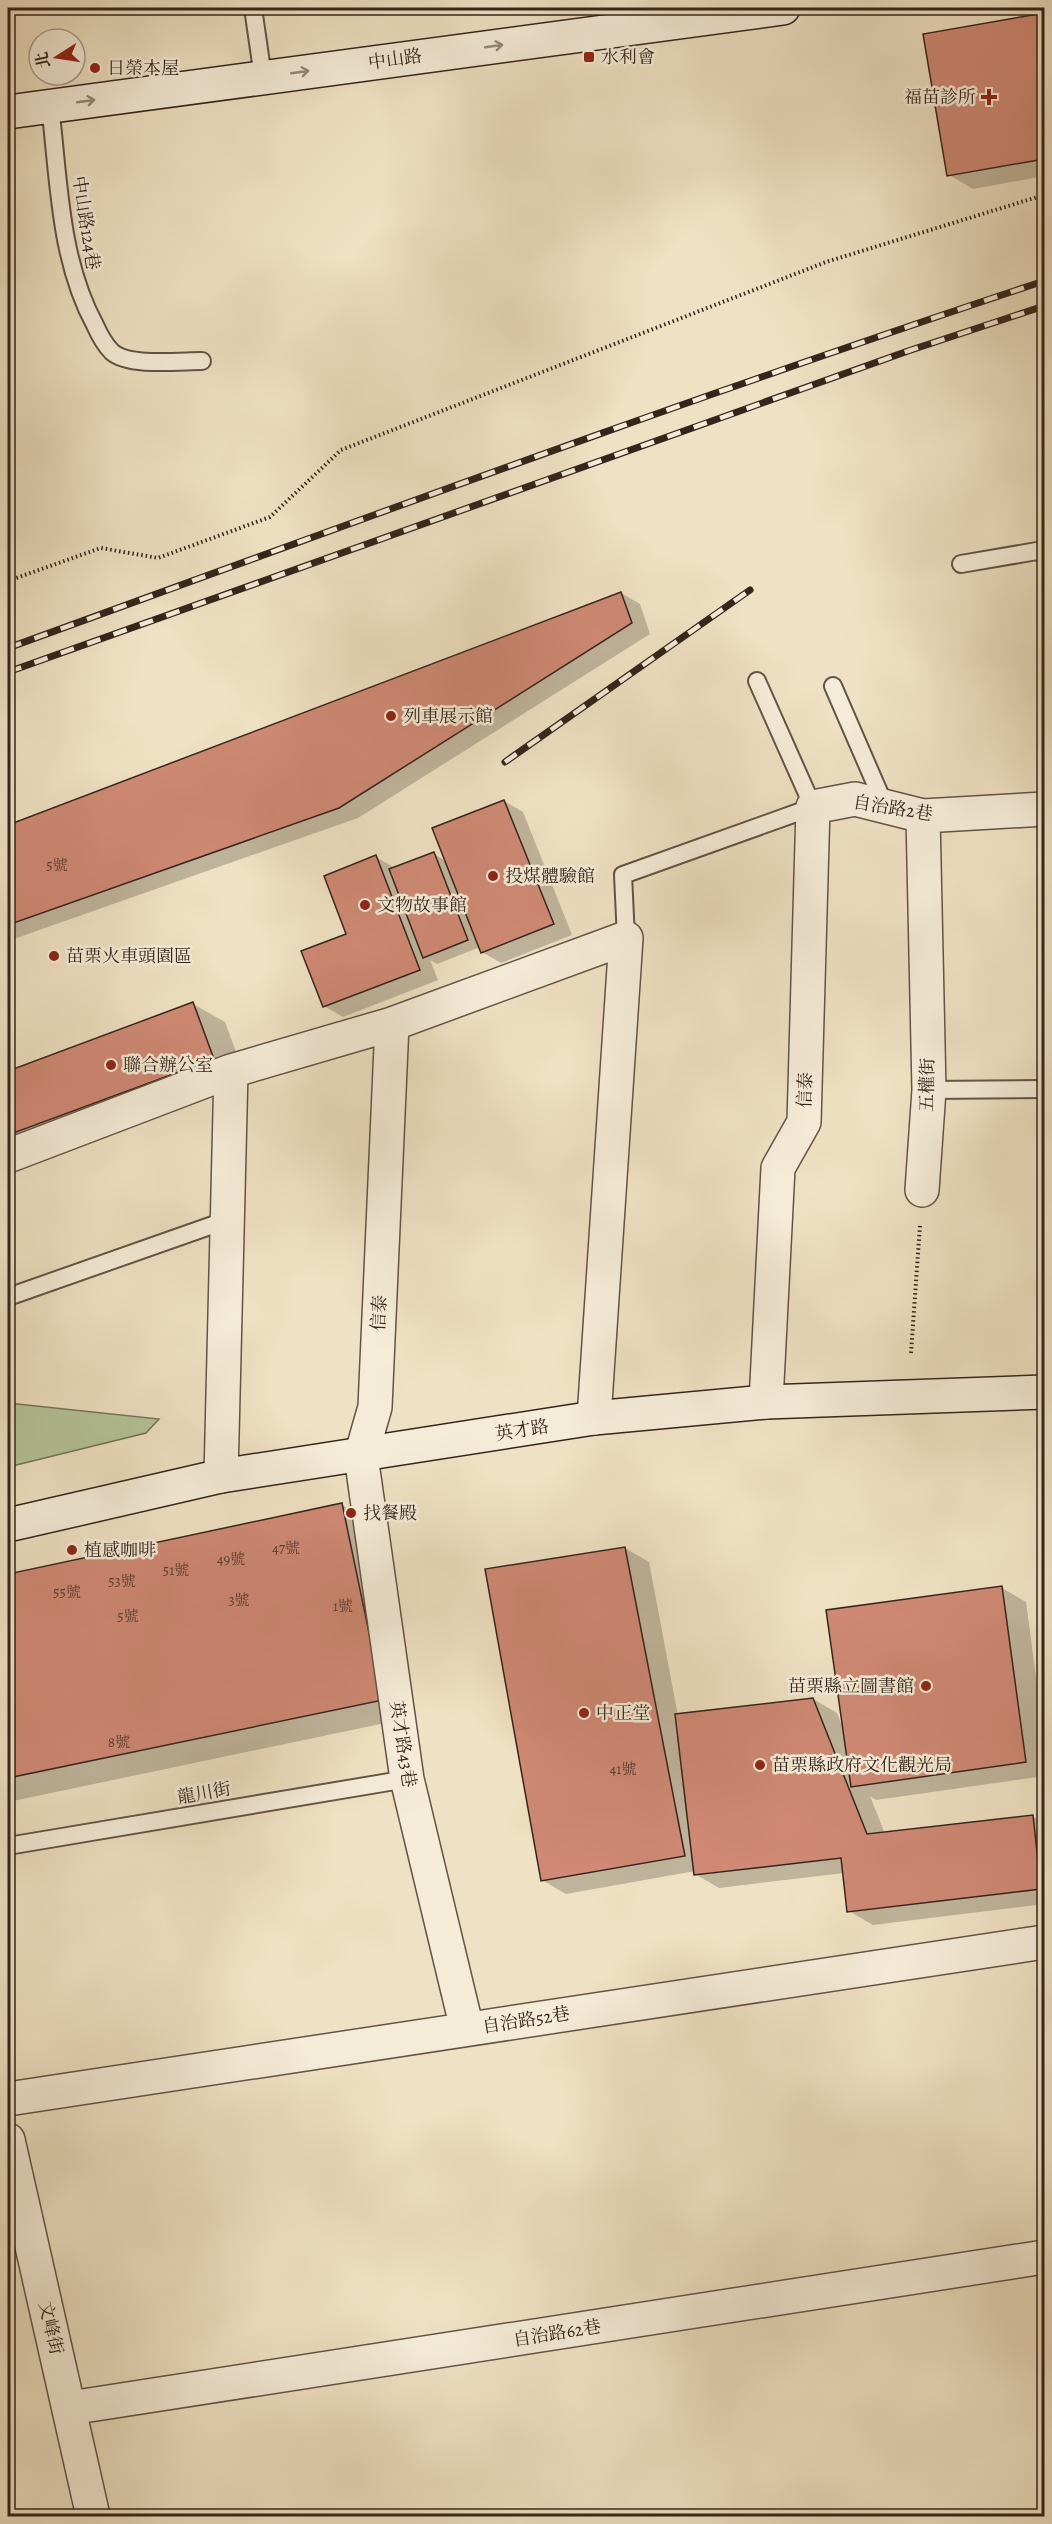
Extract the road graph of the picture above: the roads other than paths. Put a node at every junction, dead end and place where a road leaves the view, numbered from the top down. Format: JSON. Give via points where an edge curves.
{"nodes":[{"id":1,"x":253,"y":8,"type":"edge"},
{"id":2,"x":783,"y":8,"type":"edge"},
{"id":3,"x":715,"y":11,"type":"edge"},
{"id":4,"x":263,"y":77,"type":"junction"},
{"id":5,"x":50,"y":106,"type":"junction"},
{"id":6,"x":8,"y":112,"type":"edge"},
{"id":7,"x":202,"y":361,"type":"dead end"},
{"id":8,"x":1044,"y":554,"type":"edge"},
{"id":9,"x":962,"y":564,"type":"dead end"},
{"id":10,"x":757,"y":681,"type":"dead end"},
{"id":11,"x":833,"y":686,"type":"dead end"},
{"id":12,"x":885,"y":806,"type":"junction"},
{"id":13,"x":813,"y":807,"type":"junction"},
{"id":14,"x":1044,"y":808,"type":"edge"},
{"id":15,"x":923,"y":816,"type":"junction"},
{"id":16,"x":626,"y":938,"type":"junction"},
{"id":17,"x":392,"y":1024,"type":"junction"},
{"id":18,"x":231,"y":1071,"type":"junction"},
{"id":19,"x":1044,"y":1089,"type":"edge"},
{"id":20,"x":929,"y":1090,"type":"junction"},
{"id":21,"x":8,"y":1156,"type":"edge"},
{"id":22,"x":922,"y":1190,"type":"road end"},
{"id":23,"x":227,"y":1220,"type":"junction"},
{"id":24,"x":8,"y":1297,"type":"edge"},
{"id":25,"x":1044,"y":1392,"type":"edge"},
{"id":26,"x":766,"y":1402,"type":"junction"},
{"id":27,"x":594,"y":1418,"type":"junction"},
{"id":28,"x":361,"y":1456,"type":"junction"},
{"id":29,"x":221,"y":1476,"type":"junction"},
{"id":30,"x":8,"y":1525,"type":"edge"},
{"id":31,"x":407,"y":1779,"type":"junction"},
{"id":32,"x":8,"y":1846,"type":"edge"},
{"id":33,"x":1044,"y":1942,"type":"edge"},
{"id":34,"x":467,"y":2029,"type":"junction"},
{"id":35,"x":8,"y":2099,"type":"edge"},
{"id":36,"x":8,"y":2140,"type":"edge"},
{"id":37,"x":1044,"y":2257,"type":"edge"},
{"id":38,"x":70,"y":2408,"type":"junction"},
{"id":39,"x":93,"y":2517,"type":"edge"}],
"edges":[{"from":1,"to":4,"type":"lane"},
{"from":2,"to":3,"type":"street","name":"中山路"},
{"from":4,"to":3,"type":"street","name":"中山路","one_way":true},
{"from":5,"to":4,"type":"street","name":"中山路","one_way":true},
{"from":5,"to":6,"type":"street","name":"中山路"},
{"from":5,"to":7,"type":"lane","name":"中山路124巷","via":[[69,260],[98,332],[113,353],[134,361]]},
{"from":8,"to":9,"type":"lane","via":[[1037,551]]},
{"from":10,"to":13,"type":"lane"},
{"from":11,"to":12,"type":"lane"},
{"from":12,"to":13,"type":"street","name":"自治路2巷","via":[[855,799]]},
{"from":12,"to":15,"type":"street","name":"自治路2巷"},
{"from":13,"to":16,"type":"lane","via":[[623,875]]},
{"from":13,"to":26,"type":"street","name":"信泰","via":[[804,1122],[778,1168]]},
{"from":14,"to":15,"type":"street","name":"自治路2巷"},
{"from":15,"to":20,"type":"street","name":"五權街"},
{"from":16,"to":17,"type":"street"},
{"from":16,"to":27,"type":"street"},
{"from":17,"to":18,"type":"street"},
{"from":17,"to":28,"type":"street","name":"信泰","via":[[375,1407]]},
{"from":18,"to":21,"type":"street"},
{"from":18,"to":23,"type":"street"},
{"from":19,"to":20,"type":"lane"},
{"from":20,"to":22,"type":"street","name":"五權街"},
{"from":23,"to":24,"type":"lane"},
{"from":23,"to":29,"type":"street"},
{"from":25,"to":26,"type":"street","name":"英才路"},
{"from":26,"to":27,"type":"street","name":"英才路"},
{"from":27,"to":28,"type":"street","name":"英才路"},
{"from":28,"to":29,"type":"street","name":"英才路"},
{"from":28,"to":31,"type":"street","name":"英才路43巷"},
{"from":29,"to":30,"type":"street","name":"英才路"},
{"from":31,"to":32,"type":"lane","name":"龍川街"},
{"from":31,"to":34,"type":"street","name":"英才路43巷"},
{"from":33,"to":34,"type":"street","name":"自治路52巷"},
{"from":34,"to":35,"type":"street","name":"自治路52巷"},
{"from":36,"to":38,"type":"street","name":"文峰街"},
{"from":37,"to":38,"type":"street","name":"自治路62巷"},
{"from":38,"to":39,"type":"street","name":"文峰街"}]}
